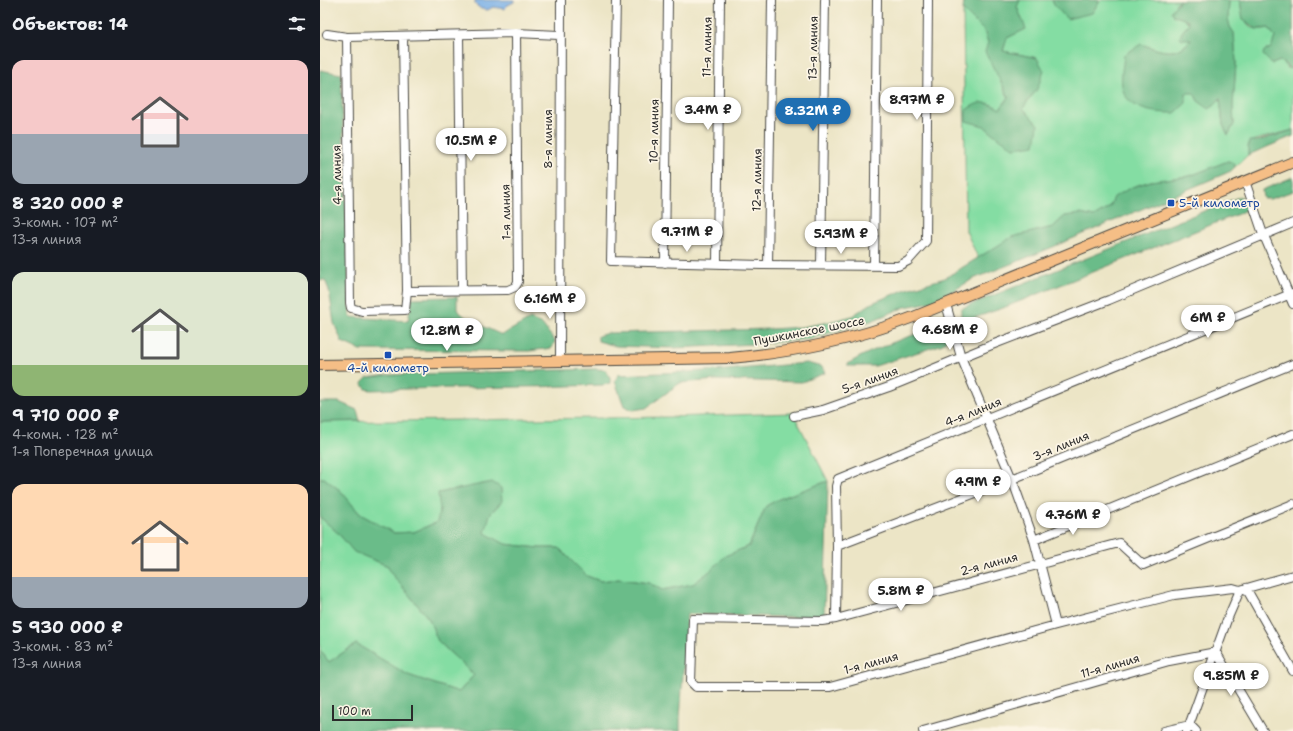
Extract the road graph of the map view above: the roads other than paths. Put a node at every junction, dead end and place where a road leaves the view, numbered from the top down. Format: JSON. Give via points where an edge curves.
{"nodes":[{"id":1,"x":561,"y":0,"type":"edge"},
{"id":2,"x":616,"y":0,"type":"edge"},
{"id":3,"x":668,"y":0,"type":"edge"},
{"id":4,"x":720,"y":0,"type":"edge"},
{"id":5,"x":772,"y":0,"type":"edge"},
{"id":6,"x":825,"y":0,"type":"edge"},
{"id":7,"x":877,"y":0,"type":"edge"},
{"id":8,"x":928,"y":0,"type":"edge"},
{"id":9,"x":516,"y":33,"type":"junction"},
{"id":10,"x":327,"y":34,"type":"dead end"},
{"id":11,"x":560,"y":34,"type":"junction"},
{"id":12,"x":459,"y":35,"type":"junction"},
{"id":13,"x":403,"y":36,"type":"junction"},
{"id":14,"x":347,"y":37,"type":"junction"},
{"id":15,"x":1293,"y":162,"type":"edge"},
{"id":16,"x":1245,"y":182,"type":"junction"},
{"id":17,"x":1293,"y":223,"type":"edge"},
{"id":18,"x":1264,"y":235,"type":"junction"},
{"id":19,"x":665,"y":263,"type":"junction"},
{"id":20,"x":717,"y":263,"type":"junction"},
{"id":21,"x":821,"y":264,"type":"junction"},
{"id":22,"x":765,"y":265,"type":"junction"},
{"id":23,"x":874,"y":266,"type":"junction"},
{"id":24,"x":462,"y":290,"type":"junction"},
{"id":25,"x":407,"y":291,"type":"junction"},
{"id":26,"x":1291,"y":294,"type":"edge"},
{"id":27,"x":946,"y":304,"type":"junction"},
{"id":28,"x":1293,"y":304,"type":"edge"},
{"id":29,"x":961,"y":357,"type":"junction"},
{"id":30,"x":560,"y":362,"type":"junction"},
{"id":31,"x":1293,"y":364,"type":"edge"},
{"id":32,"x":320,"y":365,"type":"edge"},
{"id":33,"x":794,"y":416,"type":"dead end"},
{"id":34,"x":988,"y":418,"type":"junction"},
{"id":35,"x":1293,"y":434,"type":"edge"},
{"id":36,"x":1012,"y":479,"type":"junction"},
{"id":37,"x":1293,"y":504,"type":"edge"},
{"id":38,"x":1034,"y":540,"type":"junction"},
{"id":39,"x":837,"y":546,"type":"junction"},
{"id":40,"x":1040,"y":563,"type":"junction"},
{"id":41,"x":1293,"y":575,"type":"edge"},
{"id":42,"x":1243,"y":589,"type":"junction"},
{"id":43,"x":693,"y":619,"type":"joint"},
{"id":44,"x":836,"y":619,"type":"junction"},
{"id":45,"x":1056,"y":625,"type":"junction"},
{"id":46,"x":1216,"y":652,"type":"junction"},
{"id":47,"x":1293,"y":671,"type":"edge"},
{"id":48,"x":1188,"y":728,"type":"edge"},
{"id":49,"x":923,"y":731,"type":"edge"},
{"id":50,"x":1164,"y":731,"type":"edge"},
{"id":51,"x":1196,"y":731,"type":"edge"},
{"id":52,"x":1263,"y":731,"type":"edge"}],
"edges":[{"from":1,"to":11,"type":"street","name":"8-я линия"},
{"from":2,"to":19,"type":"street","via":[[611,261]]},
{"from":3,"to":19,"type":"street","name":"10-я линия"},
{"from":4,"to":20,"type":"street","name":"11-я линия"},
{"from":5,"to":22,"type":"street","name":"12-я линия"},
{"from":6,"to":21,"type":"street","name":"13-я линия"},
{"from":7,"to":23,"type":"street"},
{"from":8,"to":23,"type":"street","via":[[926,241],[908,261],[898,266]]},
{"from":9,"to":11,"type":"street"},
{"from":9,"to":12,"type":"street"},
{"from":9,"to":24,"type":"street","name":"1-я линия","via":[[518,282],[515,287],[508,290]]},
{"from":10,"to":14,"type":"street"},
{"from":11,"to":30,"type":"street","name":"8-я линия"},
{"from":12,"to":13,"type":"street"},
{"from":12,"to":24,"type":"street"},
{"from":13,"to":14,"type":"street"},
{"from":13,"to":25,"type":"street"},
{"from":14,"to":25,"type":"street","name":"4-я линия","via":[[351,308],[405,310]]},
{"from":15,"to":16,"type":"main road","name":"Пушкинское шоссе"},
{"from":16,"to":18,"type":"street"},
{"from":16,"to":27,"type":"main road","name":"Пушкинское шоссе"},
{"from":17,"to":18,"type":"street"},
{"from":18,"to":26,"type":"street"},
{"from":18,"to":29,"type":"street","name":"5-я линия","via":[[1109,300]]},
{"from":19,"to":20,"type":"street"},
{"from":20,"to":22,"type":"street"},
{"from":21,"to":22,"type":"street"},
{"from":21,"to":23,"type":"street"},
{"from":24,"to":25,"type":"street"},
{"from":26,"to":28,"type":"street"},
{"from":26,"to":34,"type":"street","name":"4-я линия"},
{"from":27,"to":29,"type":"street"},
{"from":27,"to":30,"type":"main road","name":"Пушкинское шоссе","via":[[876,331],[767,354],[723,358]]},
{"from":29,"to":33,"type":"street","name":"5-я линия","via":[[856,399]]},
{"from":29,"to":34,"type":"street"},
{"from":30,"to":32,"type":"main road","name":"Пушкинское шоссе"},
{"from":31,"to":36,"type":"street","name":"3-я линия"},
{"from":34,"to":36,"type":"street"},
{"from":34,"to":39,"type":"street","name":"4-я линия","via":[[838,479]]},
{"from":35,"to":38,"type":"street"},
{"from":36,"to":38,"type":"street"},
{"from":36,"to":39,"type":"street","name":"3-я линия"},
{"from":37,"to":40,"type":"street","name":"2-я линия","via":[[1143,565],[1119,543]]},
{"from":38,"to":40,"type":"street"},
{"from":39,"to":44,"type":"street"},
{"from":40,"to":44,"type":"street","name":"2-я линия"},
{"from":40,"to":45,"type":"street"},
{"from":41,"to":42,"type":"street","name":"1-я линия"},
{"from":42,"to":45,"type":"street","name":"1-я линия","via":[[1174,595]]},
{"from":42,"to":46,"type":"street"},
{"from":42,"to":47,"type":"street"},
{"from":43,"to":44,"type":"street","name":"2-я линия"},
{"from":43,"to":45,"type":"street","name":"1-я линия","via":[[690,672],[691,682],[696,687],[830,687]]},
{"from":46,"to":48,"type":"street"},
{"from":46,"to":49,"type":"street","name":"11-я линия","via":[[1169,662]]},
{"from":46,"to":52,"type":"street"},
{"from":48,"to":50,"type":"street"},
{"from":48,"to":51,"type":"street"}]}
